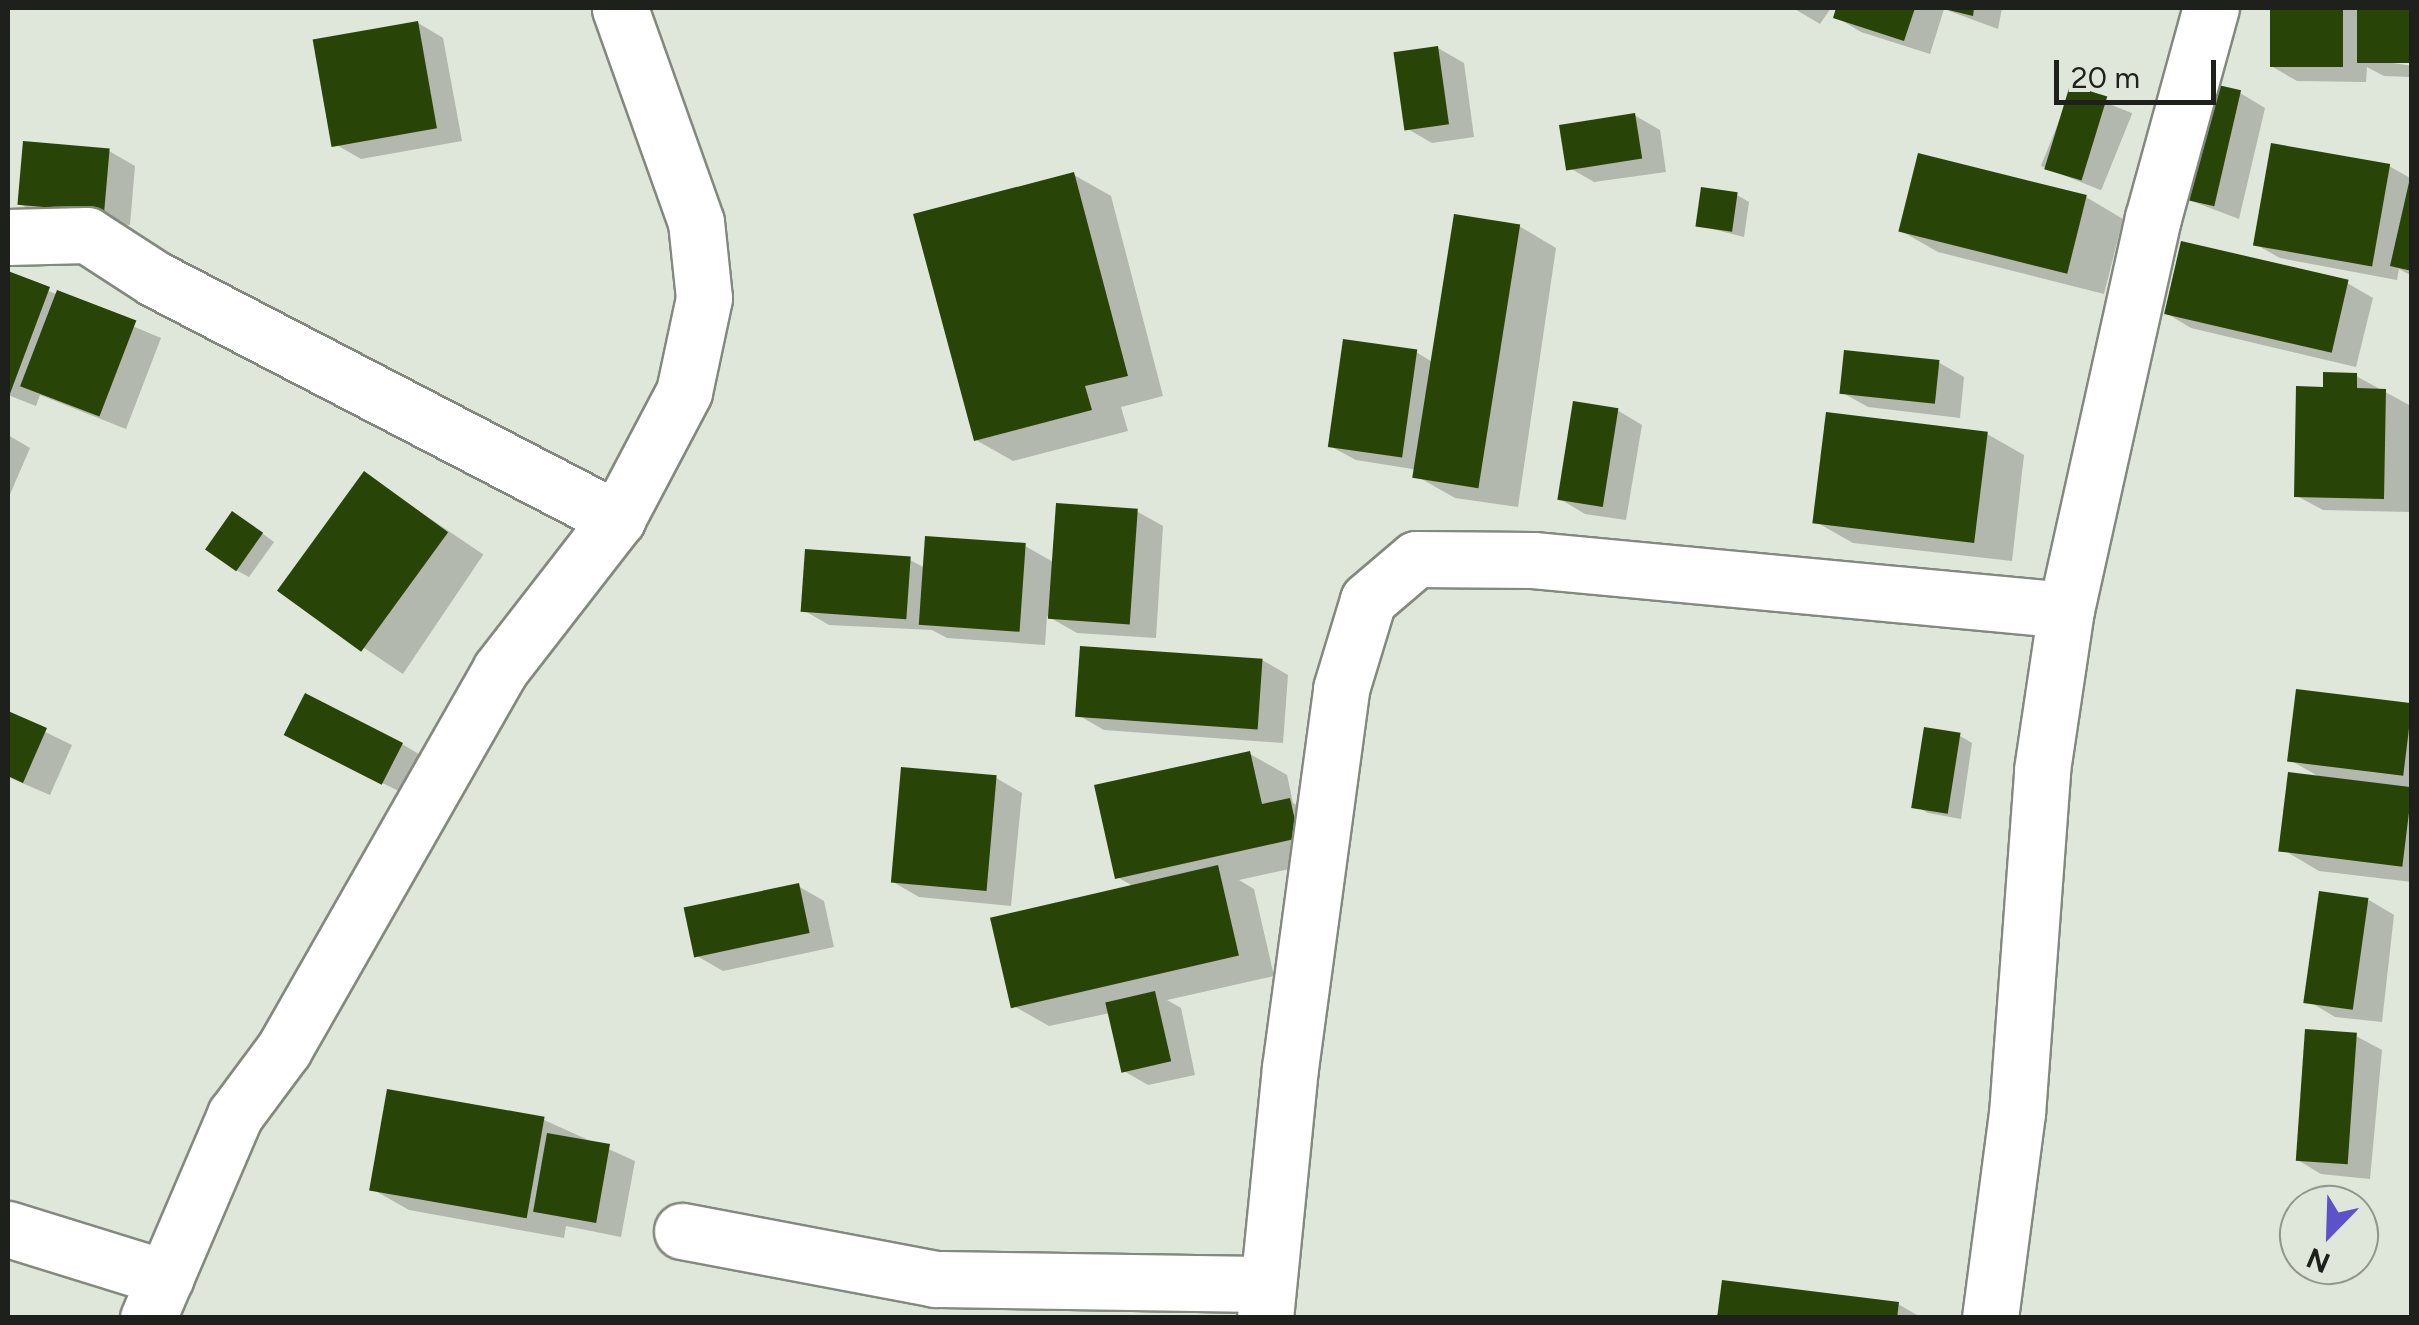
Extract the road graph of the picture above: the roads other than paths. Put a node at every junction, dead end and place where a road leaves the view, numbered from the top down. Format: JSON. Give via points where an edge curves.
{"nodes":[{"id":1,"x":620,"y":8,"type":"edge"},
{"id":2,"x":2211,"y":8,"type":"edge"},
{"id":3,"x":8,"y":237,"type":"edge"},
{"id":4,"x":617,"y":519,"type":"junction"},
{"id":5,"x":2066,"y":610,"type":"junction"},
{"id":6,"x":8,"y":1229,"type":"edge"},
{"id":7,"x":682,"y":1231,"type":"dead end"},
{"id":8,"x":157,"y":1298,"type":"edge"},
{"id":9,"x":1265,"y":1301,"type":"edge"},
{"id":10,"x":1990,"y":1318,"type":"edge"}],
"edges":[{"from":1,"to":4,"type":"street","via":[[696,222],[704,298],[684,392]]},
{"from":2,"to":5,"type":"street","via":[[2154,218]]},
{"from":3,"to":4,"type":"street","via":[[87,235],[155,279]]},
{"from":4,"to":8,"type":"street","via":[[500,670],[284,1049],[235,1116]]},
{"from":5,"to":9,"type":"street","via":[[1532,560],[1416,558],[1368,600],[1341,689]]},
{"from":5,"to":10,"type":"street","via":[[2042,770],[2017,1114]]},
{"from":6,"to":8,"type":"street"},
{"from":7,"to":9,"type":"street","via":[[936,1279]]}]}
